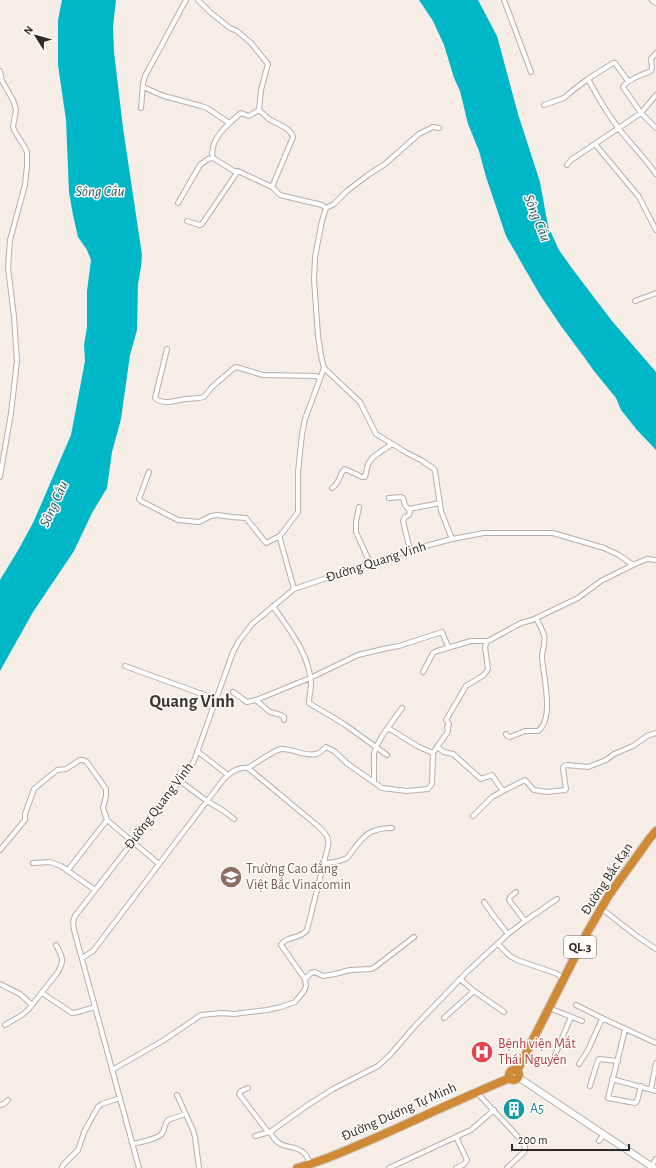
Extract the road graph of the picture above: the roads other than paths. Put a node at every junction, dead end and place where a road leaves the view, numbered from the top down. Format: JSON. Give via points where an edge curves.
{"nodes":[{"id":1,"x":186,"y":0,"type":"edge"},
{"id":2,"x":198,"y":0,"type":"edge"},
{"id":3,"x":504,"y":0,"type":"edge"},
{"id":4,"x":653,"y":0,"type":"edge"},
{"id":5,"x":656,"y":2,"type":"edge"},
{"id":6,"x":656,"y":53,"type":"edge"},
{"id":7,"x":0,"y":71,"type":"edge"},
{"id":8,"x":531,"y":72,"type":"dead end"},
{"id":9,"x":588,"y":79,"type":"junction"},
{"id":10,"x":628,"y":82,"type":"junction"},
{"id":11,"x":0,"y":87,"type":"edge"},
{"id":12,"x":5,"y":87,"type":"junction"},
{"id":13,"x":143,"y":87,"type":"junction"},
{"id":14,"x":656,"y":96,"type":"edge"},
{"id":15,"x":544,"y":105,"type":"dead end"},
{"id":16,"x":141,"y":108,"type":"dead end"},
{"id":17,"x":260,"y":110,"type":"junction"},
{"id":18,"x":641,"y":113,"type":"junction"},
{"id":19,"x":229,"y":123,"type":"junction"},
{"id":20,"x":440,"y":128,"type":"dead end"},
{"id":21,"x":619,"y":128,"type":"junction"},
{"id":22,"x":656,"y":128,"type":"edge"},
{"id":23,"x":595,"y":144,"type":"junction"},
{"id":24,"x":213,"y":158,"type":"junction"},
{"id":25,"x":567,"y":165,"type":"dead end"},
{"id":26,"x":238,"y":171,"type":"junction"},
{"id":27,"x":656,"y":174,"type":"edge"},
{"id":28,"x":272,"y":187,"type":"junction"},
{"id":29,"x":178,"y":203,"type":"dead end"},
{"id":30,"x":326,"y":208,"type":"junction"},
{"id":31,"x":187,"y":221,"type":"dead end"},
{"id":32,"x":656,"y":230,"type":"edge"},
{"id":33,"x":656,"y":293,"type":"edge"},
{"id":34,"x":636,"y":302,"type":"dead end"},
{"id":35,"x":167,"y":349,"type":"dead end"},
{"id":36,"x":324,"y":368,"type":"junction"},
{"id":37,"x":320,"y":378,"type":"junction"},
{"id":38,"x":392,"y":444,"type":"junction"},
{"id":39,"x":149,"y":472,"type":"dead end"},
{"id":40,"x":0,"y":477,"type":"edge"},
{"id":41,"x":332,"y":488,"type":"dead end"},
{"id":42,"x":389,"y":498,"type":"dead end"},
{"id":43,"x":440,"y":503,"type":"junction"},
{"id":44,"x":359,"y":507,"type":"dead end"},
{"id":45,"x":409,"y":509,"type":"junction"},
{"id":46,"x":280,"y":536,"type":"junction"},
{"id":47,"x":452,"y":539,"type":"junction"},
{"id":48,"x":410,"y":550,"type":"junction"},
{"id":49,"x":656,"y":560,"type":"edge"},
{"id":50,"x":370,"y":563,"type":"junction"},
{"id":51,"x":633,"y":565,"type":"junction"},
{"id":52,"x":294,"y":589,"type":"junction"},
{"id":53,"x":273,"y":606,"type":"junction"},
{"id":54,"x":536,"y":618,"type":"junction"},
{"id":55,"x":487,"y":641,"type":"junction"},
{"id":56,"x":448,"y":646,"type":"junction"},
{"id":57,"x":125,"y":666,"type":"dead end"},
{"id":58,"x":424,"y":672,"type":"dead end"},
{"id":59,"x":310,"y":678,"type":"junction"},
{"id":60,"x":233,"y":692,"type":"dead end"},
{"id":61,"x":216,"y":699,"type":"junction"},
{"id":62,"x":256,"y":700,"type":"junction"},
{"id":63,"x":402,"y":708,"type":"dead end"},
{"id":64,"x":284,"y":720,"type":"dead end"},
{"id":65,"x":388,"y":728,"type":"junction"},
{"id":66,"x":656,"y":733,"type":"edge"},
{"id":67,"x":506,"y":734,"type":"dead end"},
{"id":68,"x":376,"y":747,"type":"junction"},
{"id":69,"x":436,"y":748,"type":"junction"},
{"id":70,"x":197,"y":751,"type":"junction"},
{"id":71,"x":433,"y":752,"type":"junction"},
{"id":72,"x":387,"y":755,"type":"dead end"},
{"id":73,"x":248,"y":768,"type":"junction"},
{"id":74,"x":228,"y":775,"type":"junction"},
{"id":75,"x":180,"y":781,"type":"junction"},
{"id":76,"x":374,"y":782,"type":"junction"},
{"id":77,"x":503,"y":791,"type":"junction"},
{"id":78,"x":207,"y":801,"type":"junction"},
{"id":79,"x":473,"y":816,"type":"dead end"},
{"id":80,"x":107,"y":820,"type":"junction"},
{"id":81,"x":234,"y":820,"type":"dead end"},
{"id":82,"x":392,"y":828,"type":"dead end"},
{"id":83,"x":656,"y":831,"type":"edge"},
{"id":84,"x":132,"y":843,"type":"junction"},
{"id":85,"x":0,"y":850,"type":"edge"},
{"id":86,"x":33,"y":863,"type":"dead end"},
{"id":87,"x":323,"y":863,"type":"junction"},
{"id":88,"x":159,"y":864,"type":"junction"},
{"id":89,"x":68,"y":870,"type":"junction"},
{"id":90,"x":95,"y":890,"type":"junction"},
{"id":91,"x":516,"y":892,"type":"dead end"},
{"id":92,"x":557,"y":899,"type":"dead end"},
{"id":93,"x":484,"y":902,"type":"dead end"},
{"id":94,"x":602,"y":908,"type":"junction"},
{"id":95,"x":525,"y":921,"type":"junction"},
{"id":96,"x":508,"y":934,"type":"junction"},
{"id":97,"x":414,"y":937,"type":"dead end"},
{"id":98,"x":498,"y":944,"type":"junction"},
{"id":99,"x":56,"y":945,"type":"dead end"},
{"id":100,"x":656,"y":949,"type":"edge"},
{"id":101,"x":82,"y":958,"type":"junction"},
{"id":102,"x":564,"y":978,"type":"junction"},
{"id":103,"x":305,"y":979,"type":"junction"},
{"id":104,"x":460,"y":979,"type":"junction"},
{"id":105,"x":0,"y":984,"type":"edge"},
{"id":106,"x":474,"y":991,"type":"junction"},
{"id":107,"x":42,"y":993,"type":"junction"},
{"id":108,"x":32,"y":1005,"type":"junction"},
{"id":109,"x":576,"y":1005,"type":"dead end"},
{"id":110,"x":95,"y":1007,"type":"junction"},
{"id":111,"x":549,"y":1008,"type":"junction"},
{"id":112,"x":504,"y":1012,"type":"dead end"},
{"id":113,"x":571,"y":1017,"type":"junction"},
{"id":114,"x":444,"y":1018,"type":"dead end"},
{"id":115,"x":604,"y":1019,"type":"junction"},
{"id":116,"x":582,"y":1021,"type":"dead end"},
{"id":117,"x":5,"y":1025,"type":"dead end"},
{"id":118,"x":626,"y":1030,"type":"junction"},
{"id":119,"x":656,"y":1043,"type":"edge"},
{"id":120,"x":555,"y":1055,"type":"dead end"},
{"id":121,"x":618,"y":1061,"type":"junction"},
{"id":122,"x":656,"y":1063,"type":"edge"},
{"id":123,"x":579,"y":1064,"type":"dead end"},
{"id":124,"x":112,"y":1070,"type":"junction"},
{"id":125,"x":515,"y":1075,"type":"junction"},
{"id":126,"x":612,"y":1079,"type":"junction"},
{"id":127,"x":590,"y":1086,"type":"dead end"},
{"id":128,"x":641,"y":1086,"type":"junction"},
{"id":129,"x":248,"y":1088,"type":"dead end"},
{"id":130,"x":651,"y":1089,"type":"junction"},
{"id":131,"x":477,"y":1091,"type":"junction"},
{"id":132,"x":656,"y":1091,"type":"edge"},
{"id":133,"x":177,"y":1095,"type":"dead end"},
{"id":134,"x":120,"y":1098,"type":"junction"},
{"id":135,"x":8,"y":1100,"type":"dead end"},
{"id":136,"x":0,"y":1105,"type":"edge"},
{"id":137,"x":494,"y":1110,"type":"junction"},
{"id":138,"x":185,"y":1114,"type":"junction"},
{"id":139,"x":269,"y":1132,"type":"junction"},
{"id":140,"x":604,"y":1134,"type":"junction"},
{"id":141,"x":255,"y":1136,"type":"dead end"},
{"id":142,"x":456,"y":1137,"type":"junction"},
{"id":143,"x":599,"y":1141,"type":"dead end"},
{"id":144,"x":132,"y":1144,"type":"junction"},
{"id":145,"x":656,"y":1159,"type":"edge"},
{"id":146,"x":316,"y":1165,"type":"edge"},
{"id":147,"x":652,"y":1167,"type":"edge"},
{"id":148,"x":62,"y":1168,"type":"edge"},
{"id":149,"x":139,"y":1168,"type":"edge"},
{"id":150,"x":199,"y":1168,"type":"edge"},
{"id":151,"x":297,"y":1168,"type":"edge"},
{"id":152,"x":389,"y":1168,"type":"edge"},
{"id":153,"x":456,"y":1168,"type":"edge"},
{"id":154,"x":507,"y":1168,"type":"edge"}],
"edges":[{"from":1,"to":13,"type":"street","via":[[148,70]]},
{"from":2,"to":17,"type":"street","via":[[251,43],[267,62]]},
{"from":3,"to":8,"type":"street"},
{"from":4,"to":5,"type":"main road"},
{"from":6,"to":10,"type":"street","via":[[651,59],[651,71]]},
{"from":7,"to":12,"type":"street"},
{"from":9,"to":10,"type":"street","via":[[614,62]]},
{"from":9,"to":15,"type":"street","via":[[564,98]]},
{"from":9,"to":21,"type":"street"},
{"from":10,"to":18,"type":"street","via":[[622,87]]},
{"from":11,"to":12,"type":"street"},
{"from":12,"to":40,"type":"street","via":[[16,109],[13,126],[24,146],[27,166],[26,185],[10,240],[8,268],[16,361],[11,414]]},
{"from":13,"to":16,"type":"street"},
{"from":13,"to":19,"type":"street","via":[[206,108]]},
{"from":14,"to":18,"type":"street"},
{"from":17,"to":19,"type":"street","via":[[249,116],[241,113]]},
{"from":17,"to":28,"type":"street","via":[[293,136]]},
{"from":18,"to":21,"type":"street"},
{"from":18,"to":22,"type":"street"},
{"from":19,"to":24,"type":"street","via":[[216,139],[212,148]]},
{"from":20,"to":30,"type":"street","via":[[433,127],[419,134],[385,164]]},
{"from":21,"to":23,"type":"street"},
{"from":21,"to":27,"type":"street"},
{"from":23,"to":25,"type":"street"},
{"from":23,"to":32,"type":"street","via":[[639,198]]},
{"from":24,"to":26,"type":"street"},
{"from":24,"to":29,"type":"street","via":[[200,165]]},
{"from":26,"to":28,"type":"street"},
{"from":26,"to":31,"type":"street","via":[[202,224]]},
{"from":28,"to":30,"type":"street","via":[[280,195]]},
{"from":30,"to":36,"type":"street","via":[[314,280],[318,335]]},
{"from":33,"to":34,"type":"street"},
{"from":35,"to":37,"type":"street","via":[[155,398],[162,401],[202,398],[236,367],[263,375]]},
{"from":36,"to":37,"type":"street"},
{"from":36,"to":38,"type":"street","via":[[360,402],[375,433]]},
{"from":37,"to":46,"type":"street","via":[[302,434],[298,472],[298,512]]},
{"from":38,"to":41,"type":"street","via":[[373,457],[364,477],[345,469]]},
{"from":38,"to":43,"type":"street","via":[[434,469]]},
{"from":39,"to":46,"type":"street","via":[[141,501],[175,519],[199,522],[217,515],[246,518],[266,543]]},
{"from":42,"to":45,"type":"street","via":[[403,498]]},
{"from":43,"to":45,"type":"street"},
{"from":43,"to":47,"type":"street"},
{"from":44,"to":50,"type":"street","via":[[356,532]]},
{"from":45,"to":48,"type":"street","via":[[410,513],[403,521]]},
{"from":46,"to":52,"type":"street"},
{"from":47,"to":48,"type":"street","name":"Đường Quang Vinh"},
{"from":47,"to":51,"type":"street","name":"Đường Quang Vinh","via":[[484,533],[553,534],[604,548]]},
{"from":48,"to":50,"type":"street","name":"Đường Quang Vinh"},
{"from":49,"to":51,"type":"street","via":[[647,559]]},
{"from":50,"to":52,"type":"street","name":"Đường Quang Vinh"},
{"from":51,"to":54,"type":"street","via":[[601,581],[578,598]]},
{"from":52,"to":53,"type":"street","name":"Đường Quang Vinh"},
{"from":53,"to":59,"type":"street","via":[[306,660]]},
{"from":53,"to":61,"type":"street","name":"Đường Quang Vinh","via":[[252,624],[239,640]]},
{"from":54,"to":55,"type":"street"},
{"from":54,"to":67,"type":"street","via":[[544,636],[542,656],[548,704],[544,726],[538,731],[525,730],[510,737]]},
{"from":55,"to":56,"type":"street","via":[[471,641]]},
{"from":55,"to":69,"type":"street","via":[[485,647],[488,669],[484,675],[466,686],[446,720],[449,724],[447,733]]},
{"from":56,"to":58,"type":"street","via":[[435,652]]},
{"from":56,"to":59,"type":"street","via":[[442,632],[399,646],[358,655]]},
{"from":57,"to":61,"type":"street"},
{"from":59,"to":62,"type":"street"},
{"from":59,"to":68,"type":"street","via":[[308,703],[332,716]]},
{"from":60,"to":62,"type":"street","via":[[247,702]]},
{"from":61,"to":70,"type":"street","name":"Đường Quang Vinh"},
{"from":62,"to":64,"type":"street","via":[[270,712],[281,715]]},
{"from":63,"to":65,"type":"street"},
{"from":65,"to":68,"type":"street"},
{"from":65,"to":71,"type":"street","via":[[419,747]]},
{"from":66,"to":77,"type":"street","via":[[606,760],[586,767],[564,766],[567,786],[565,790],[534,790],[525,780]]},
{"from":68,"to":72,"type":"street"},
{"from":68,"to":76,"type":"street"},
{"from":69,"to":71,"type":"street"},
{"from":69,"to":77,"type":"street","via":[[454,754],[481,779],[492,775]]},
{"from":70,"to":74,"type":"street"},
{"from":70,"to":75,"type":"street","name":"Đường Quang Vinh","via":[[190,768]]},
{"from":71,"to":76,"type":"street","via":[[432,784],[428,789],[390,790]]},
{"from":73,"to":74,"type":"street"},
{"from":73,"to":76,"type":"street","via":[[278,750],[315,755],[326,747]]},
{"from":73,"to":87,"type":"street","via":[[326,834],[329,842]]},
{"from":74,"to":78,"type":"street"},
{"from":75,"to":78,"type":"street"},
{"from":75,"to":84,"type":"street","name":"Đường Quang Vinh"},
{"from":77,"to":79,"type":"street","via":[[492,797]]},
{"from":78,"to":81,"type":"street"},
{"from":78,"to":88,"type":"street"},
{"from":80,"to":84,"type":"street"},
{"from":80,"to":85,"type":"street","via":[[103,808],[105,787],[88,762],[80,760],[66,769],[57,770],[34,789],[25,820]]},
{"from":80,"to":89,"type":"street"},
{"from":82,"to":87,"type":"street","via":[[381,828],[366,834],[347,858],[334,863]]},
{"from":83,"to":94,"type":"highway","name":"Đường Bắc Kạn","number":"QL.3"},
{"from":84,"to":88,"type":"street"},
{"from":84,"to":90,"type":"street","name":"Đường Quang Vinh"},
{"from":86,"to":89,"type":"street","via":[[50,862]]},
{"from":87,"to":103,"type":"street","via":[[307,930],[281,945]]},
{"from":88,"to":101,"type":"street","via":[[93,951]]},
{"from":89,"to":90,"type":"street"},
{"from":90,"to":101,"type":"street","name":"Đường Quang Vinh","via":[[73,922]]},
{"from":91,"to":95,"type":"street","via":[[509,898]]},
{"from":92,"to":95,"type":"street"},
{"from":93,"to":96,"type":"street"},
{"from":94,"to":100,"type":"street"},
{"from":94,"to":102,"type":"highway","name":"Đường Bắc Kạn","number":"QL.3"},
{"from":95,"to":96,"type":"street"},
{"from":96,"to":98,"type":"street"},
{"from":97,"to":103,"type":"street","via":[[375,968],[323,976],[315,972]]},
{"from":98,"to":102,"type":"street","via":[[516,960]]},
{"from":98,"to":104,"type":"street"},
{"from":99,"to":107,"type":"street","via":[[62,956],[62,965]]},
{"from":101,"to":110,"type":"street","name":"Đường Quang Vinh"},
{"from":102,"to":111,"type":"highway","name":"Đường Bắc Kạn","number":"QL.3"},
{"from":103,"to":124,"type":"street","via":[[304,991],[294,1002],[267,1010],[201,1015]]},
{"from":104,"to":106,"type":"street"},
{"from":104,"to":139,"type":"street","via":[[378,1066],[334,1089]]},
{"from":105,"to":108,"type":"street","via":[[20,994]]},
{"from":106,"to":112,"type":"street"},
{"from":106,"to":114,"type":"street"},
{"from":107,"to":108,"type":"street"},
{"from":107,"to":110,"type":"street","via":[[72,1013]]},
{"from":108,"to":117,"type":"street","via":[[22,1015]]},
{"from":109,"to":115,"type":"street"},
{"from":110,"to":124,"type":"street","name":"Đường Quang Vinh"},
{"from":111,"to":113,"type":"street"},
{"from":111,"to":125,"type":"highway","name":"Đường Bắc Kạn","number":"QL.3"},
{"from":113,"to":116,"type":"street"},
{"from":113,"to":120,"type":"street"},
{"from":115,"to":118,"type":"street"},
{"from":115,"to":123,"type":"street"},
{"from":118,"to":119,"type":"street"},
{"from":118,"to":121,"type":"street"},
{"from":121,"to":126,"type":"street"},
{"from":121,"to":127,"type":"street","via":[[600,1059]]},
{"from":122,"to":130,"type":"street"},
{"from":124,"to":134,"type":"street","name":"Đường Quang Vinh"},
{"from":125,"to":131,"type":"highway","name":"Đường Dương Tự Minh"},
{"from":125,"to":140,"type":"main road"},
{"from":126,"to":128,"type":"street"},
{"from":126,"to":128,"type":"street","via":[[608,1098],[635,1103]]},
{"from":128,"to":130,"type":"street"},
{"from":129,"to":139,"type":"street","via":[[239,1094]]},
{"from":130,"to":132,"type":"street"},
{"from":131,"to":137,"type":"street"},
{"from":131,"to":146,"type":"highway","name":"Đường Dương Tự Minh"},
{"from":133,"to":138,"type":"street"},
{"from":134,"to":144,"type":"street","name":"Đường Quang Vinh"},
{"from":134,"to":148,"type":"street","via":[[98,1107],[85,1130],[78,1150]]},
{"from":135,"to":136,"type":"street"},
{"from":137,"to":142,"type":"street","via":[[475,1128]]},
{"from":137,"to":154,"type":"street","via":[[526,1147]]},
{"from":138,"to":144,"type":"street","via":[[168,1120],[164,1132],[159,1137]]},
{"from":138,"to":150,"type":"street","via":[[195,1137]]},
{"from":139,"to":141,"type":"street"},
{"from":139,"to":146,"type":"street","via":[[274,1140],[305,1153]]},
{"from":140,"to":143,"type":"street"},
{"from":140,"to":147,"type":"main road"},
{"from":142,"to":152,"type":"street"},
{"from":142,"to":153,"type":"street","via":[[467,1160]]},
{"from":144,"to":149,"type":"street","name":"Đường Quang Vinh"},
{"from":145,"to":147,"type":"street"},
{"from":146,"to":151,"type":"highway","name":"Đường Dương Tự Minh"}]}
